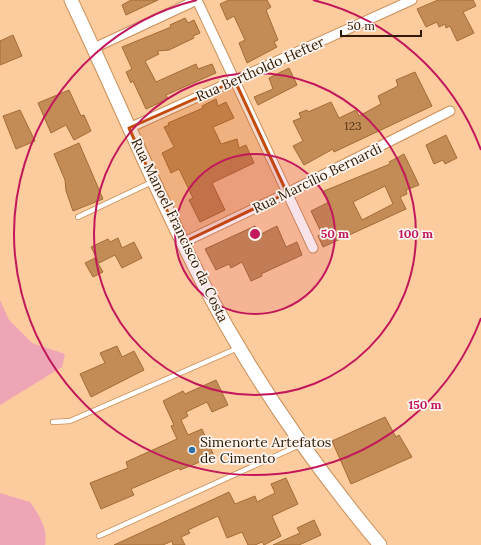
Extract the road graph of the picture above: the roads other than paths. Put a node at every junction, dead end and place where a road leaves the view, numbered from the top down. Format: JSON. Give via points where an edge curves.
{"nodes":[{"id":1,"x":71,"y":0,"type":"edge"},
{"id":2,"x":197,"y":0,"type":"edge"},
{"id":3,"x":412,"y":0,"type":"edge"},
{"id":4,"x":94,"y":48,"type":"junction"},
{"id":5,"x":235,"y":81,"type":"junction"},
{"id":6,"x":450,"y":111,"type":"dead end"},
{"id":7,"x":129,"y":128,"type":"junction"},
{"id":8,"x":153,"y":181,"type":"junction"},
{"id":9,"x":287,"y":193,"type":"junction"},
{"id":10,"x":78,"y":217,"type":"dead end"},
{"id":11,"x":182,"y":243,"type":"junction"},
{"id":12,"x":313,"y":248,"type":"dead end"},
{"id":13,"x":239,"y":347,"type":"junction"},
{"id":14,"x":52,"y":422,"type":"dead end"},
{"id":15,"x":303,"y":444,"type":"junction"},
{"id":16,"x":98,"y":536,"type":"dead end"},
{"id":17,"x":380,"y":545,"type":"edge"}],
"edges":[{"from":1,"to":4,"type":"main road","name":"Rua Manoel Francisco da Costa"},
{"from":2,"to":4,"type":"street"},
{"from":2,"to":5,"type":"street"},
{"from":3,"to":5,"type":"street","name":"Rua Bertholdo Hefter"},
{"from":4,"to":7,"type":"main road","name":"Rua Manoel Francisco da Costa"},
{"from":5,"to":7,"type":"street","name":"Rua Bertholdo Hefter"},
{"from":5,"to":9,"type":"street"},
{"from":6,"to":9,"type":"street","name":"Rua Marcílio Bernardi"},
{"from":7,"to":8,"type":"main road","name":"Rua Manoel Francisco da Costa"},
{"from":8,"to":10,"type":"lane"},
{"from":8,"to":11,"type":"main road","name":"Rua Manoel Francisco da Costa"},
{"from":9,"to":11,"type":"street","name":"Rua Marcílio Bernardi"},
{"from":9,"to":12,"type":"street"},
{"from":11,"to":13,"type":"main road","name":"Rua Manoel Francisco da Costa"},
{"from":13,"to":14,"type":"lane","via":[[70,421]]},
{"from":13,"to":15,"type":"main road","name":"Rua Manoel Francisco da Costa"},
{"from":15,"to":16,"type":"lane"},
{"from":15,"to":17,"type":"main road","name":"Rua Manoel Francisco da Costa"}]}
